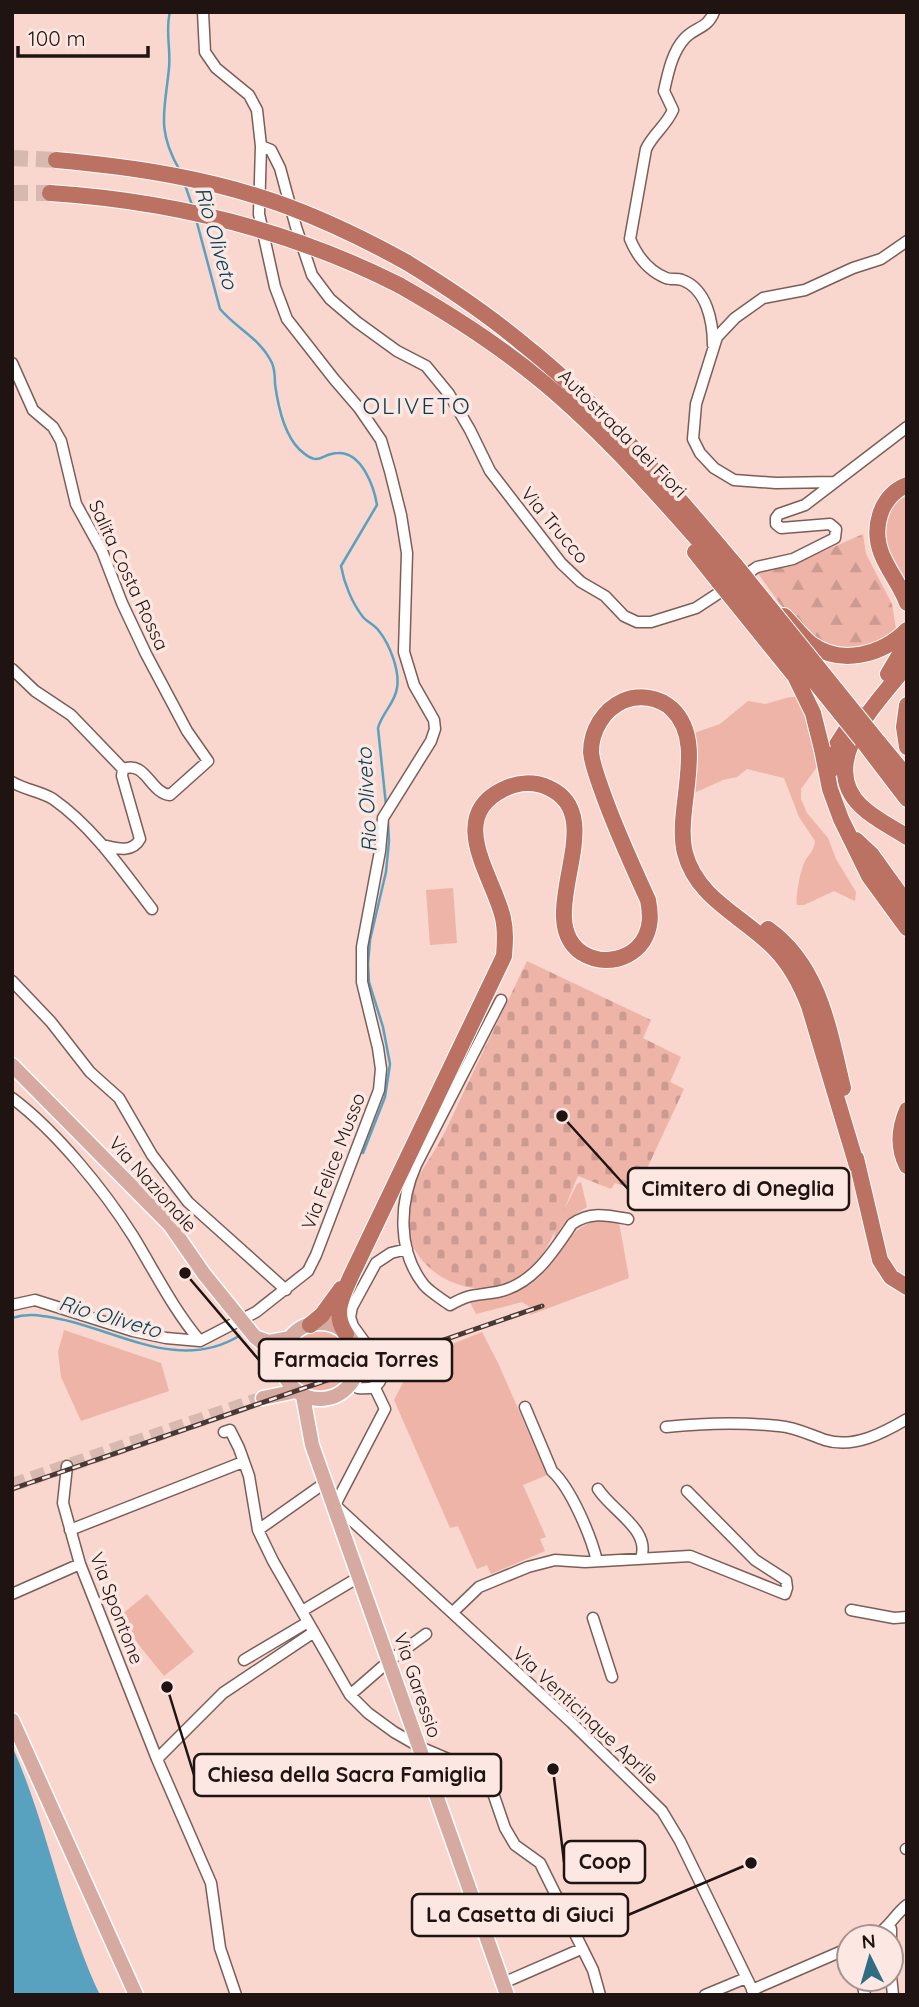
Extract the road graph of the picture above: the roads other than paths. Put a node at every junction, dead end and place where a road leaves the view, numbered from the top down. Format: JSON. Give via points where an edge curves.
{"nodes":[{"id":1,"x":202,"y":12,"type":"edge"},
{"id":2,"x":714,"y":12,"type":"edge"},
{"id":3,"x":261,"y":146,"type":"junction"},
{"id":4,"x":56,"y":160,"type":"tunnel mouth"},
{"id":5,"x":50,"y":193,"type":"tunnel mouth"},
{"id":6,"x":907,"y":240,"type":"edge"},
{"id":7,"x":713,"y":354,"type":"junction"},
{"id":8,"x":12,"y":363,"type":"edge"},
{"id":9,"x":907,"y":427,"type":"edge"},
{"id":10,"x":834,"y":482,"type":"junction"},
{"id":11,"x":907,"y":485,"type":"edge"},
{"id":12,"x":728,"y":574,"type":"junction"},
{"id":13,"x":762,"y":595,"type":"junction"},
{"id":14,"x":907,"y":604,"type":"edge"},
{"id":15,"x":907,"y":630,"type":"edge"},
{"id":16,"x":907,"y":638,"type":"edge"},
{"id":17,"x":907,"y":665,"type":"edge"},
{"id":18,"x":12,"y":669,"type":"edge"},
{"id":19,"x":907,"y":705,"type":"edge"},
{"id":20,"x":866,"y":736,"type":"junction"},
{"id":21,"x":907,"y":747,"type":"edge"},
{"id":22,"x":123,"y":769,"type":"junction"},
{"id":23,"x":829,"y":777,"type":"junction"},
{"id":24,"x":907,"y":777,"type":"edge"},
{"id":25,"x":12,"y":782,"type":"edge"},
{"id":26,"x":907,"y":799,"type":"edge"},
{"id":27,"x":850,"y":833,"type":"junction"},
{"id":28,"x":907,"y":837,"type":"edge"},
{"id":29,"x":102,"y":845,"type":"junction"},
{"id":30,"x":907,"y":904,"type":"edge"},
{"id":31,"x":152,"y":909,"type":"dead end"},
{"id":32,"x":907,"y":928,"type":"edge"},
{"id":33,"x":12,"y":981,"type":"edge"},
{"id":34,"x":500,"y":1000,"type":"dead end"},
{"id":35,"x":12,"y":1065,"type":"edge"},
{"id":36,"x":12,"y":1098,"type":"edge"},
{"id":37,"x":907,"y":1110,"type":"edge"},
{"id":38,"x":907,"y":1166,"type":"edge"},
{"id":39,"x":628,"y":1219,"type":"dead end"},
{"id":40,"x":407,"y":1250,"type":"junction"},
{"id":41,"x":351,"y":1276,"type":"junction"},
{"id":42,"x":907,"y":1287,"type":"edge"},
{"id":43,"x":286,"y":1290,"type":"junction"},
{"id":44,"x":12,"y":1305,"type":"edge"},
{"id":45,"x":240,"y":1321,"type":"junction"},
{"id":46,"x":310,"y":1325,"type":"junction"},
{"id":47,"x":346,"y":1334,"type":"junction"},
{"id":48,"x":256,"y":1337,"type":"junction"},
{"id":49,"x":290,"y":1338,"type":"junction"},
{"id":50,"x":200,"y":1341,"type":"junction"},
{"id":51,"x":283,"y":1369,"type":"junction"},
{"id":52,"x":353,"y":1381,"type":"junction"},
{"id":53,"x":374,"y":1386,"type":"junction"},
{"id":54,"x":300,"y":1394,"type":"junction"},
{"id":55,"x":326,"y":1399,"type":"junction"},
{"id":56,"x":525,"y":1407,"type":"dead end"},
{"id":57,"x":907,"y":1419,"type":"edge"},
{"id":58,"x":308,"y":1427,"type":"junction"},
{"id":59,"x":666,"y":1427,"type":"dead end"},
{"id":60,"x":223,"y":1432,"type":"dead end"},
{"id":61,"x":243,"y":1462,"type":"junction"},
{"id":62,"x":67,"y":1466,"type":"dead end"},
{"id":63,"x":326,"y":1482,"type":"junction"},
{"id":64,"x":598,"y":1489,"type":"dead end"},
{"id":65,"x":687,"y":1491,"type":"dead end"},
{"id":66,"x":335,"y":1505,"type":"junction"},
{"id":67,"x":69,"y":1530,"type":"junction"},
{"id":68,"x":258,"y":1530,"type":"junction"},
{"id":69,"x":641,"y":1558,"type":"junction"},
{"id":70,"x":597,"y":1561,"type":"junction"},
{"id":71,"x":80,"y":1564,"type":"junction"},
{"id":72,"x":359,"y":1577,"type":"junction"},
{"id":73,"x":12,"y":1594,"type":"edge"},
{"id":74,"x":852,"y":1610,"type":"dead end"},
{"id":75,"x":453,"y":1612,"type":"junction"},
{"id":76,"x":907,"y":1617,"type":"edge"},
{"id":77,"x":593,"y":1618,"type":"dead end"},
{"id":78,"x":308,"y":1622,"type":"junction"},
{"id":79,"x":426,"y":1634,"type":"dead end"},
{"id":80,"x":244,"y":1660,"type":"dead end"},
{"id":81,"x":389,"y":1661,"type":"junction"},
{"id":82,"x":612,"y":1678,"type":"dead end"},
{"id":83,"x":350,"y":1695,"type":"junction"},
{"id":84,"x":12,"y":1720,"type":"edge"},
{"id":85,"x":420,"y":1747,"type":"junction"},
{"id":86,"x":157,"y":1759,"type":"junction"},
{"id":87,"x":907,"y":1905,"type":"edge"},
{"id":88,"x":890,"y":1923,"type":"edge"},
{"id":89,"x":581,"y":1949,"type":"junction"},
{"id":90,"x":835,"y":1954,"type":"edge"},
{"id":91,"x":746,"y":1978,"type":"junction"},
{"id":92,"x":505,"y":1989,"type":"edge"},
{"id":93,"x":753,"y":1992,"type":"edge"},
{"id":94,"x":136,"y":1995,"type":"edge"},
{"id":95,"x":236,"y":1995,"type":"edge"},
{"id":96,"x":600,"y":1995,"type":"edge"},
{"id":97,"x":705,"y":1995,"type":"edge"}],
"edges":[{"from":1,"to":3,"type":"street","name":"Via Felice Musso","via":[[205,52],[216,68],[249,95],[257,110]]},
{"from":2,"to":7,"type":"street","via":[[710,23],[686,36],[677,48],[664,91],[673,110],[646,149],[630,239],[651,269],[682,280],[704,298]]},
{"from":3,"to":10,"type":"street","name":"Via Trucco","via":[[271,150],[280,168],[312,275],[330,299],[397,351],[426,366],[449,394],[511,502],[561,563],[628,619],[647,623],[696,608],[757,567],[793,559],[832,539],[836,529],[830,524],[782,528],[775,521],[779,514],[804,505]]},
{"from":3,"to":43,"type":"street","name":"Via Felice Musso","via":[[259,215],[287,319],[380,440],[407,553],[404,652],[435,729],[383,818],[362,947],[362,982],[379,1048],[379,1090],[316,1255],[308,1271]]},
{"from":4,"to":12,"type":"highway","name":"Autostrada dei Fiori","bridge":true,"via":[[187,178],[256,196],[326,222],[406,262],[476,307],[580,394],[666,484]]},
{"from":5,"to":12,"type":"highway","name":"Autostrada dei Fiori","bridge":true,"via":[[158,205],[249,225],[319,248],[399,285],[466,325],[543,382],[592,427]]},
{"from":6,"to":7,"type":"street","via":[[881,259],[805,290],[763,298],[717,337]]},
{"from":7,"to":10,"type":"street","via":[[696,404],[693,439],[714,468],[734,480]]},
{"from":8,"to":22,"type":"street","name":"Salita Costa Rossa","via":[[33,410],[61,441],[76,504],[102,551],[146,654],[208,761],[170,795],[162,794],[138,769]]},
{"from":9,"to":10,"type":"street"},
{"from":11,"to":14,"type":"highway","via":[[886,500],[877,534],[883,558]]},
{"from":12,"to":13,"type":"highway","name":"Autostrada dei Fiori","bridge":true},
{"from":12,"to":20,"type":"highway","name":"Autostrada dei Fiori","bridge":true},
{"from":12,"to":23,"type":"highway","bridge":true,"via":[[795,676],[813,713]]},
{"from":13,"to":15,"type":"highway","bridge":true,"via":[[813,645],[833,654],[873,652]]},
{"from":13,"to":20,"type":"highway","name":"Autostrada dei Fiori","bridge":true},
{"from":16,"to":23,"type":"highway","via":[[893,666],[843,733]]},
{"from":17,"to":28,"type":"highway","via":[[851,741],[845,770],[861,806]]},
{"from":18,"to":22,"type":"street","via":[[71,715]]},
{"from":19,"to":21,"type":"highway"},
{"from":20,"to":24,"type":"highway","name":"Autostrada dei Fiori"},
{"from":20,"to":26,"type":"highway","name":"Autostrada dei Fiori"},
{"from":22,"to":29,"type":"street","via":[[140,839],[130,848]]},
{"from":23,"to":27,"type":"highway","via":[[834,804]]},
{"from":25,"to":29,"type":"street","via":[[53,799]]},
{"from":27,"to":30,"type":"highway"},
{"from":27,"to":32,"type":"highway","via":[[870,876]]},
{"from":29,"to":31,"type":"street"},
{"from":33,"to":43,"type":"street","via":[[90,1072],[119,1098],[152,1155],[201,1214]]},
{"from":34,"to":40,"type":"street","via":[[411,1176],[403,1210]]},
{"from":35,"to":45,"type":"main road","name":"Via Nazionale","via":[[170,1225]]},
{"from":36,"to":50,"type":"street","via":[[89,1174]]},
{"from":37,"to":38,"type":"highway","via":[[900,1142]]},
{"from":39,"to":40,"type":"street","via":[[598,1214],[579,1220],[520,1284],[496,1292],[471,1293],[450,1305],[426,1288]]},
{"from":40,"to":53,"type":"street","via":[[376,1263],[352,1307],[353,1326],[382,1378]]},
{"from":41,"to":42,"type":"highway","via":[[504,956],[503,917],[475,838],[477,821],[488,800],[522,783],[546,786],[561,795],[569,808],[574,823],[564,914],[569,938],[578,950],[591,959],[613,960],[630,954],[647,934],[650,909],[592,761],[598,723],[619,702],[634,697],[660,701],[685,727],[689,756],[684,845],[693,874],[711,896],[773,933],[815,985],[880,1260],[891,1278]]},
{"from":41,"to":46,"type":"highway"},
{"from":41,"to":47,"type":"highway","via":[[338,1312]]},
{"from":43,"to":45,"type":"street","name":"Via Felice Musso"},
{"from":44,"to":50,"type":"street","via":[[35,1300],[133,1331]]},
{"from":45,"to":48,"type":"main road","name":"Via Nazionale"},
{"from":45,"to":50,"type":"street","name":"Via Felice Musso"},
{"from":46,"to":47,"type":"main road","via":[[323,1323]]},
{"from":46,"to":49,"type":"main road"},
{"from":47,"to":52,"type":"main road","via":[[358,1356]]},
{"from":48,"to":49,"type":"main road","via":[[277,1342]]},
{"from":48,"to":51,"type":"main road","name":"Via Nazionale","via":[[277,1355]]},
{"from":49,"to":51,"type":"main road","via":[[283,1350]]},
{"from":51,"to":54,"type":"main road"},
{"from":51,"to":54,"type":"main road","via":[[280,1384],[263,1398]]},
{"from":52,"to":53,"type":"street","via":[[358,1388]]},
{"from":52,"to":55,"type":"main road"},
{"from":53,"to":66,"type":"street","via":[[385,1409]]},
{"from":54,"to":55,"type":"main road"},
{"from":54,"to":58,"type":"main road","name":"Via Garessio"},
{"from":55,"to":58,"type":"main road","via":[[312,1414]]},
{"from":56,"to":70,"type":"street","via":[[552,1471],[588,1532]]},
{"from":57,"to":59,"type":"street","via":[[871,1438],[848,1442],[827,1441],[779,1426],[708,1423]]},
{"from":58,"to":63,"type":"main road","name":"Via Garessio"},
{"from":60,"to":61,"type":"street","via":[[230,1430]]},
{"from":61,"to":67,"type":"street"},
{"from":61,"to":68,"type":"street"},
{"from":62,"to":67,"type":"street","name":"Via Spontone","via":[[64,1503]]},
{"from":63,"to":66,"type":"main road","name":"Via Garessio"},
{"from":63,"to":68,"type":"street"},
{"from":64,"to":69,"type":"street","via":[[640,1535]]},
{"from":65,"to":69,"type":"street","via":[[755,1560],[786,1580],[785,1594],[690,1556]]},
{"from":66,"to":72,"type":"main road","name":"Via Garessio"},
{"from":66,"to":75,"type":"street","name":"Via Venticinque Aprile"},
{"from":67,"to":71,"type":"street","name":"Via Spontone"},
{"from":68,"to":78,"type":"street"},
{"from":69,"to":70,"type":"street"},
{"from":70,"to":75,"type":"street","via":[[537,1564],[479,1587]]},
{"from":71,"to":73,"type":"street"},
{"from":71,"to":86,"type":"street","name":"Via Spontone"},
{"from":72,"to":78,"type":"street"},
{"from":72,"to":81,"type":"main road","name":"Via Garessio"},
{"from":74,"to":76,"type":"street"},
{"from":75,"to":91,"type":"street","name":"Via Venticinque Aprile","via":[[662,1811]]},
{"from":77,"to":82,"type":"street"},
{"from":78,"to":80,"type":"street"},
{"from":78,"to":83,"type":"street"},
{"from":78,"to":86,"type":"street","via":[[223,1693]]},
{"from":79,"to":81,"type":"street"},
{"from":81,"to":83,"type":"street"},
{"from":81,"to":85,"type":"main road","name":"Via Garessio"},
{"from":83,"to":85,"type":"street","via":[[385,1726]]},
{"from":84,"to":94,"type":"main road"},
{"from":85,"to":89,"type":"street","via":[[485,1779],[505,1828],[515,1845],[540,1863]]},
{"from":85,"to":92,"type":"main road","name":"Via Garessio"},
{"from":86,"to":95,"type":"street","name":"Via Spontone","via":[[211,1883],[220,1948]]},
{"from":87,"to":88,"type":"street"},
{"from":89,"to":92,"type":"street"},
{"from":89,"to":96,"type":"street"},
{"from":90,"to":93,"type":"street"},
{"from":91,"to":93,"type":"street","name":"Via Venticinque Aprile"},
{"from":91,"to":97,"type":"street"}]}
